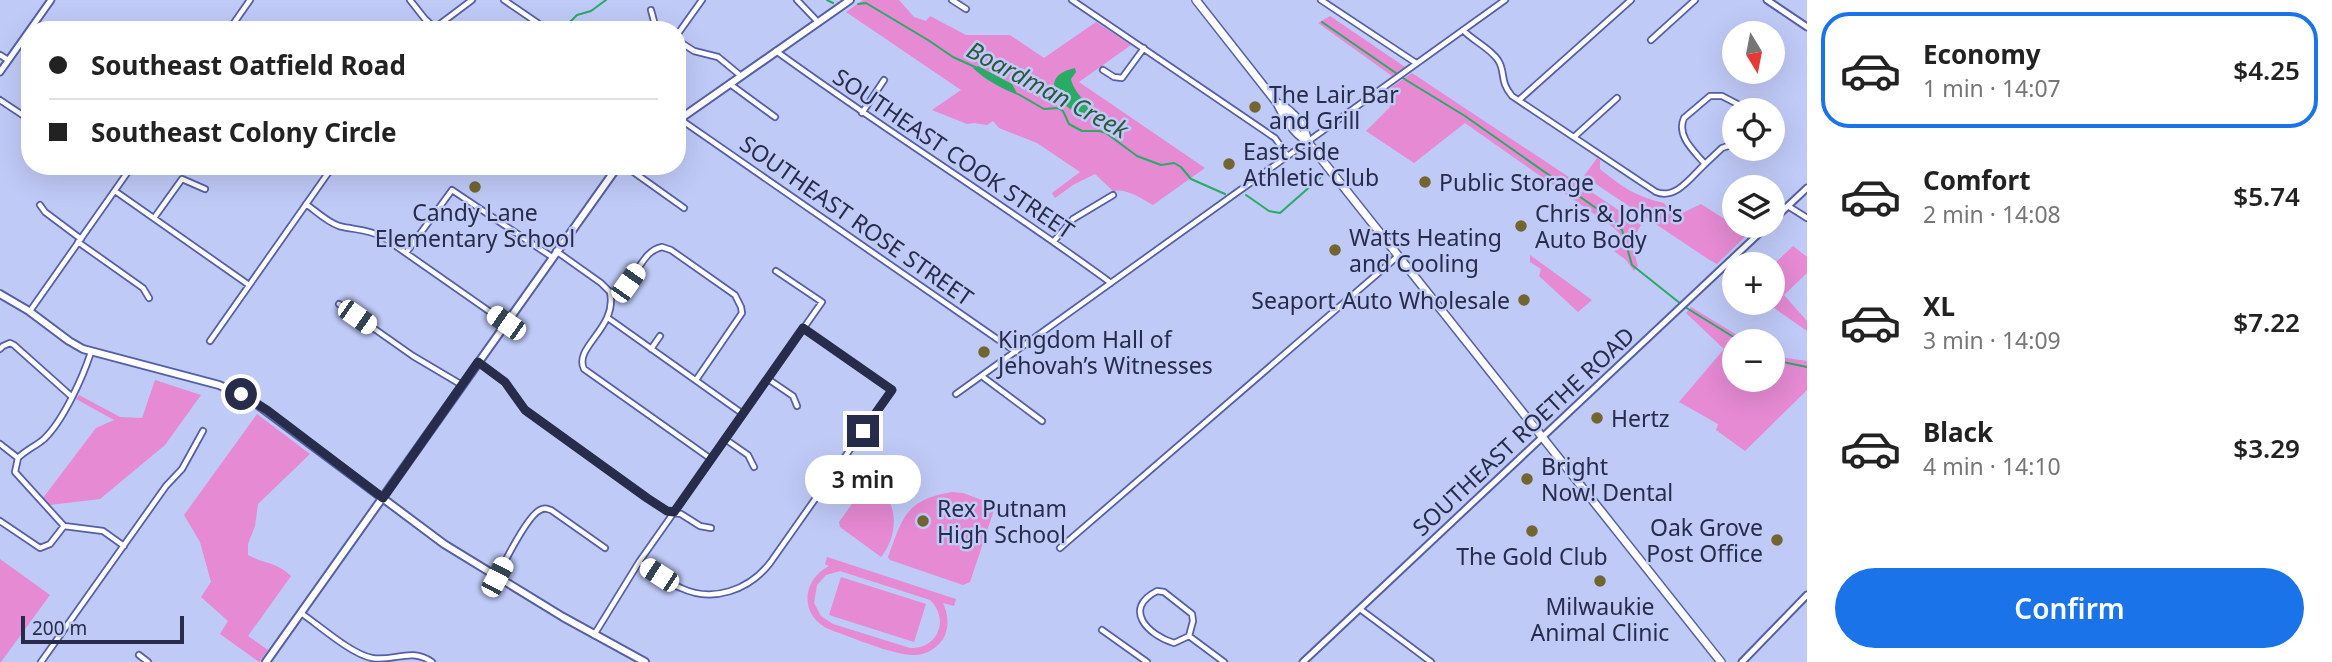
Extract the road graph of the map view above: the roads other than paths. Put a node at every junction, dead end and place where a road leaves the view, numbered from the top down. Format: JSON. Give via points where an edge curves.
{"nodes":[{"id":1,"x":50,"y":0,"type":"edge"},
{"id":2,"x":250,"y":0,"type":"edge"},
{"id":3,"x":410,"y":0,"type":"edge"},
{"id":4,"x":472,"y":0,"type":"edge"},
{"id":5,"x":504,"y":0,"type":"edge"},
{"id":6,"x":702,"y":0,"type":"edge"},
{"id":7,"x":797,"y":0,"type":"edge"},
{"id":8,"x":850,"y":0,"type":"edge"},
{"id":9,"x":952,"y":0,"type":"edge"},
{"id":10,"x":1072,"y":0,"type":"edge"},
{"id":11,"x":1196,"y":0,"type":"edge"},
{"id":12,"x":1321,"y":0,"type":"edge"},
{"id":13,"x":1505,"y":0,"type":"edge"},
{"id":14,"x":1632,"y":0,"type":"edge"},
{"id":15,"x":1695,"y":0,"type":"edge"},
{"id":16,"x":1767,"y":0,"type":"edge"},
{"id":17,"x":966,"y":9,"type":"dead end"},
{"id":18,"x":651,"y":10,"type":"dead end"},
{"id":19,"x":37,"y":21,"type":"edge"},
{"id":20,"x":235,"y":21,"type":"edge"},
{"id":21,"x":428,"y":21,"type":"edge"},
{"id":22,"x":445,"y":21,"type":"edge"},
{"id":23,"x":535,"y":21,"type":"edge"},
{"id":24,"x":654,"y":21,"type":"edge"},
{"id":25,"x":686,"y":22,"type":"edge"},
{"id":26,"x":818,"y":22,"type":"junction"},
{"id":27,"x":1807,"y":27,"type":"edge"},
{"id":28,"x":1463,"y":30,"type":"junction"},
{"id":29,"x":1651,"y":40,"type":"dead end"},
{"id":30,"x":21,"y":44,"type":"edge"},
{"id":31,"x":686,"y":46,"type":"edge"},
{"id":32,"x":1144,"y":48,"type":"junction"},
{"id":33,"x":776,"y":51,"type":"junction"},
{"id":34,"x":0,"y":55,"type":"edge"},
{"id":35,"x":8,"y":60,"type":"junction"},
{"id":36,"x":1416,"y":63,"type":"junction"},
{"id":37,"x":1103,"y":70,"type":"dead end"},
{"id":38,"x":0,"y":72,"type":"edge"},
{"id":39,"x":741,"y":76,"type":"junction"},
{"id":40,"x":884,"y":80,"type":"dead end"},
{"id":41,"x":730,"y":84,"type":"junction"},
{"id":42,"x":1616,"y":98,"type":"dead end"},
{"id":43,"x":1726,"y":98,"type":"edge"},
{"id":44,"x":0,"y":100,"type":"edge"},
{"id":45,"x":1519,"y":100,"type":"junction"},
{"id":46,"x":862,"y":113,"type":"junction"},
{"id":47,"x":21,"y":114,"type":"edge"},
{"id":48,"x":686,"y":114,"type":"edge"},
{"id":49,"x":775,"y":117,"type":"dead end"},
{"id":50,"x":686,"y":125,"type":"edge"},
{"id":51,"x":1574,"y":137,"type":"junction"},
{"id":52,"x":1307,"y":141,"type":"junction"},
{"id":53,"x":1722,"y":148,"type":"edge"},
{"id":54,"x":1287,"y":155,"type":"junction"},
{"id":55,"x":1705,"y":164,"type":"junction"},
{"id":56,"x":126,"y":175,"type":"edge"},
{"id":57,"x":327,"y":175,"type":"edge"},
{"id":58,"x":611,"y":175,"type":"edge"},
{"id":59,"x":638,"y":175,"type":"edge"},
{"id":60,"x":1807,"y":188,"type":"edge"},
{"id":61,"x":205,"y":189,"type":"dead end"},
{"id":62,"x":115,"y":191,"type":"junction"},
{"id":63,"x":1113,"y":195,"type":"dead end"},
{"id":64,"x":306,"y":204,"type":"junction"},
{"id":65,"x":40,"y":205,"type":"dead end"},
{"id":66,"x":1788,"y":206,"type":"junction"},
{"id":67,"x":684,"y":208,"type":"dead end"},
{"id":68,"x":1785,"y":209,"type":"edge"},
{"id":69,"x":154,"y":218,"type":"junction"},
{"id":70,"x":1807,"y":218,"type":"edge"},
{"id":71,"x":1754,"y":238,"type":"edge"},
{"id":72,"x":80,"y":240,"type":"junction"},
{"id":73,"x":1054,"y":241,"type":"junction"},
{"id":74,"x":406,"y":253,"type":"junction"},
{"id":75,"x":554,"y":254,"type":"junction"},
{"id":76,"x":1398,"y":256,"type":"junction"},
{"id":77,"x":776,"y":271,"type":"dead end"},
{"id":78,"x":1111,"y":283,"type":"junction"},
{"id":79,"x":249,"y":285,"type":"junction"},
{"id":80,"x":610,"y":292,"type":"junction"},
{"id":81,"x":0,"y":294,"type":"edge"},
{"id":82,"x":149,"y":298,"type":"dead end"},
{"id":83,"x":339,"y":304,"type":"dead end"},
{"id":84,"x":29,"y":312,"type":"junction"},
{"id":85,"x":608,"y":318,"type":"junction"},
{"id":86,"x":506,"y":323,"type":"junction"},
{"id":87,"x":803,"y":328,"type":"junction"},
{"id":88,"x":660,"y":336,"type":"dead end"},
{"id":89,"x":210,"y":341,"type":"dead end"},
{"id":90,"x":0,"y":349,"type":"edge"},
{"id":91,"x":651,"y":349,"type":"junction"},
{"id":92,"x":91,"y":352,"type":"junction"},
{"id":93,"x":1016,"y":352,"type":"junction"},
{"id":94,"x":478,"y":362,"type":"junction"},
{"id":95,"x":983,"y":377,"type":"junction"},
{"id":96,"x":768,"y":379,"type":"junction"},
{"id":97,"x":696,"y":380,"type":"junction"},
{"id":98,"x":462,"y":385,"type":"junction"},
{"id":99,"x":956,"y":394,"type":"dead end"},
{"id":100,"x":71,"y":396,"type":"junction"},
{"id":101,"x":797,"y":406,"type":"dead end"},
{"id":102,"x":743,"y":414,"type":"junction"},
{"id":103,"x":1042,"y":421,"type":"dead end"},
{"id":104,"x":203,"y":431,"type":"dead end"},
{"id":105,"x":1542,"y":437,"type":"junction"},
{"id":106,"x":725,"y":439,"type":"junction"},
{"id":107,"x":0,"y":444,"type":"edge"},
{"id":108,"x":18,"y":458,"type":"junction"},
{"id":109,"x":711,"y":459,"type":"junction"},
{"id":110,"x":754,"y":467,"type":"dead end"},
{"id":111,"x":383,"y":498,"type":"junction"},
{"id":112,"x":674,"y":512,"type":"junction"},
{"id":113,"x":0,"y":521,"type":"edge"},
{"id":114,"x":64,"y":526,"type":"junction"},
{"id":115,"x":711,"y":528,"type":"dead end"},
{"id":116,"x":124,"y":546,"type":"junction"},
{"id":117,"x":605,"y":548,"type":"dead end"},
{"id":118,"x":1060,"y":548,"type":"dead end"},
{"id":119,"x":639,"y":562,"type":"junction"},
{"id":120,"x":497,"y":577,"type":"junction"},
{"id":121,"x":1807,"y":596,"type":"edge"},
{"id":122,"x":1360,"y":609,"type":"junction"},
{"id":123,"x":301,"y":613,"type":"junction"},
{"id":124,"x":1102,"y":629,"type":"dead end"},
{"id":125,"x":594,"y":635,"type":"junction"},
{"id":126,"x":1189,"y":636,"type":"junction"},
{"id":127,"x":139,"y":655,"type":"dead end"},
{"id":128,"x":41,"y":662,"type":"edge"},
{"id":129,"x":148,"y":662,"type":"edge"},
{"id":130,"x":266,"y":662,"type":"edge"},
{"id":131,"x":432,"y":662,"type":"edge"},
{"id":132,"x":645,"y":662,"type":"edge"},
{"id":133,"x":1147,"y":662,"type":"edge"},
{"id":134,"x":1224,"y":662,"type":"edge"},
{"id":135,"x":1303,"y":662,"type":"edge"},
{"id":136,"x":1431,"y":662,"type":"edge"},
{"id":137,"x":1721,"y":662,"type":"edge"},
{"id":138,"x":1742,"y":662,"type":"edge"}],
"edges":[{"from":1,"to":19,"type":"street"},
{"from":2,"to":20,"type":"street"},
{"from":3,"to":21,"type":"street"},
{"from":4,"to":22,"type":"street"},
{"from":5,"to":23,"type":"street"},
{"from":6,"to":25,"type":"street"},
{"from":7,"to":26,"type":"street"},
{"from":8,"to":26,"type":"main road"},
{"from":9,"to":17,"type":"street"},
{"from":10,"to":32,"type":"street"},
{"from":11,"to":52,"type":"main road","via":[[1278,103],[1299,137]]},
{"from":12,"to":36,"type":"street"},
{"from":13,"to":28,"type":"street"},
{"from":14,"to":45,"type":"street"},
{"from":15,"to":29,"type":"street"},
{"from":16,"to":27,"type":"street"},
{"from":18,"to":24,"type":"street"},
{"from":26,"to":33,"type":"main road"},
{"from":28,"to":36,"type":"street"},
{"from":28,"to":45,"type":"street","via":[[1497,58],[1506,89]]},
{"from":30,"to":35,"type":"street"},
{"from":31,"to":39,"type":"street","via":[[718,57]]},
{"from":32,"to":37,"type":"street","via":[[1122,78]]},
{"from":32,"to":54,"type":"street","via":[[1275,138]]},
{"from":33,"to":39,"type":"main road"},
{"from":33,"to":46,"type":"street","name":"SOUTHEAST COOK STREET"},
{"from":34,"to":35,"type":"street"},
{"from":35,"to":38,"type":"street"},
{"from":36,"to":52,"type":"street"},
{"from":39,"to":41,"type":"main road"},
{"from":40,"to":46,"type":"street"},
{"from":41,"to":48,"type":"main road"},
{"from":41,"to":49,"type":"street"},
{"from":42,"to":51,"type":"street"},
{"from":43,"to":55,"type":"street","via":[[1710,96],[1684,118],[1682,134]]},
{"from":44,"to":47,"type":"street"},
{"from":45,"to":51,"type":"street"},
{"from":46,"to":73,"type":"street","name":"SOUTHEAST COOK STREET"},
{"from":50,"to":93,"type":"street","name":"SOUTHEAST ROSE STREET"},
{"from":51,"to":55,"type":"street","via":[[1662,195],[1676,192]]},
{"from":52,"to":54,"type":"street"},
{"from":52,"to":76,"type":"main road"},
{"from":53,"to":55,"type":"street"},
{"from":54,"to":78,"type":"street"},
{"from":56,"to":62,"type":"street"},
{"from":57,"to":64,"type":"street"},
{"from":58,"to":75,"type":"main road"},
{"from":59,"to":67,"type":"street"},
{"from":60,"to":66,"type":"street"},
{"from":61,"to":69,"type":"street","via":[[182,179]]},
{"from":62,"to":69,"type":"street"},
{"from":62,"to":72,"type":"street"},
{"from":63,"to":73,"type":"street","via":[[1073,219]]},
{"from":64,"to":74,"type":"street","via":[[331,222],[371,232]]},
{"from":64,"to":79,"type":"street"},
{"from":65,"to":72,"type":"street"},
{"from":66,"to":68,"type":"street"},
{"from":66,"to":70,"type":"street"},
{"from":69,"to":79,"type":"street"},
{"from":71,"to":105,"type":"street","name":"SOUTHEAST ROETHE ROAD"},
{"from":72,"to":82,"type":"street","via":[[143,288]]},
{"from":72,"to":84,"type":"street"},
{"from":73,"to":78,"type":"street","name":"SOUTHEAST COOK STREET"},
{"from":74,"to":75,"type":"street","via":[[452,190]]},
{"from":74,"to":86,"type":"street"},
{"from":75,"to":80,"type":"street"},
{"from":75,"to":86,"type":"main road"},
{"from":76,"to":105,"type":"main road"},
{"from":76,"to":118,"type":"street"},
{"from":77,"to":87,"type":"street","via":[[822,302]]},
{"from":78,"to":93,"type":"street"},
{"from":79,"to":89,"type":"street"},
{"from":80,"to":85,"type":"street"},
{"from":80,"to":97,"type":"street","via":[[625,287],[650,252],[662,247],[735,295],[742,313]]},
{"from":81,"to":84,"type":"main road"},
{"from":83,"to":98,"type":"street"},
{"from":84,"to":92,"type":"main road"},
{"from":85,"to":91,"type":"street"},
{"from":85,"to":109,"type":"street","via":[[583,354],[584,369]]},
{"from":86,"to":94,"type":"main road"},
{"from":87,"to":96,"type":"street"},
{"from":87,"to":119,"type":"street","via":[[892,390],[770,563],[751,582],[727,593],[693,593]]},
{"from":88,"to":91,"type":"street"},
{"from":90,"to":100,"type":"street","via":[[14,345]]},
{"from":91,"to":97,"type":"street"},
{"from":92,"to":100,"type":"street"},
{"from":92,"to":111,"type":"main road","via":[[226,388],[254,401]]},
{"from":93,"to":95,"type":"street"},
{"from":94,"to":98,"type":"main road"},
{"from":94,"to":112,"type":"street","via":[[505,382],[525,410],[647,498]]},
{"from":95,"to":99,"type":"street"},
{"from":95,"to":103,"type":"street"},
{"from":96,"to":101,"type":"street","via":[[793,396]]},
{"from":96,"to":102,"type":"street"},
{"from":97,"to":102,"type":"street"},
{"from":98,"to":111,"type":"main road"},
{"from":100,"to":108,"type":"street","via":[[48,435]]},
{"from":102,"to":106,"type":"street"},
{"from":104,"to":116,"type":"street","via":[[182,469]]},
{"from":105,"to":122,"type":"street","name":"SOUTHEAST ROETHE ROAD"},
{"from":105,"to":137,"type":"main road"},
{"from":106,"to":109,"type":"street"},
{"from":106,"to":110,"type":"street","via":[[748,455]]},
{"from":107,"to":108,"type":"street"},
{"from":108,"to":114,"type":"street","via":[[14,467],[17,477]]},
{"from":109,"to":112,"type":"street"},
{"from":111,"to":120,"type":"main road"},
{"from":111,"to":123,"type":"main road"},
{"from":112,"to":115,"type":"street"},
{"from":112,"to":119,"type":"street"},
{"from":113,"to":114,"type":"street","via":[[40,548],[50,544]]},
{"from":114,"to":116,"type":"street","via":[[103,531]]},
{"from":116,"to":128,"type":"street"},
{"from":117,"to":120,"type":"street","via":[[544,509],[514,543]]},
{"from":119,"to":125,"type":"street"},
{"from":120,"to":125,"type":"main road"},
{"from":121,"to":138,"type":"street"},
{"from":122,"to":135,"type":"street","name":"SOUTHEAST ROETHE ROAD"},
{"from":122,"to":136,"type":"street"},
{"from":123,"to":130,"type":"main road"},
{"from":123,"to":131,"type":"street","via":[[371,658],[423,655]]},
{"from":124,"to":133,"type":"street"},
{"from":125,"to":132,"type":"main road"},
{"from":126,"to":126,"type":"street","via":[[1192,614],[1164,592],[1151,594],[1139,612],[1143,623],[1168,641]]},
{"from":126,"to":134,"type":"street"},
{"from":127,"to":129,"type":"street"}]}
